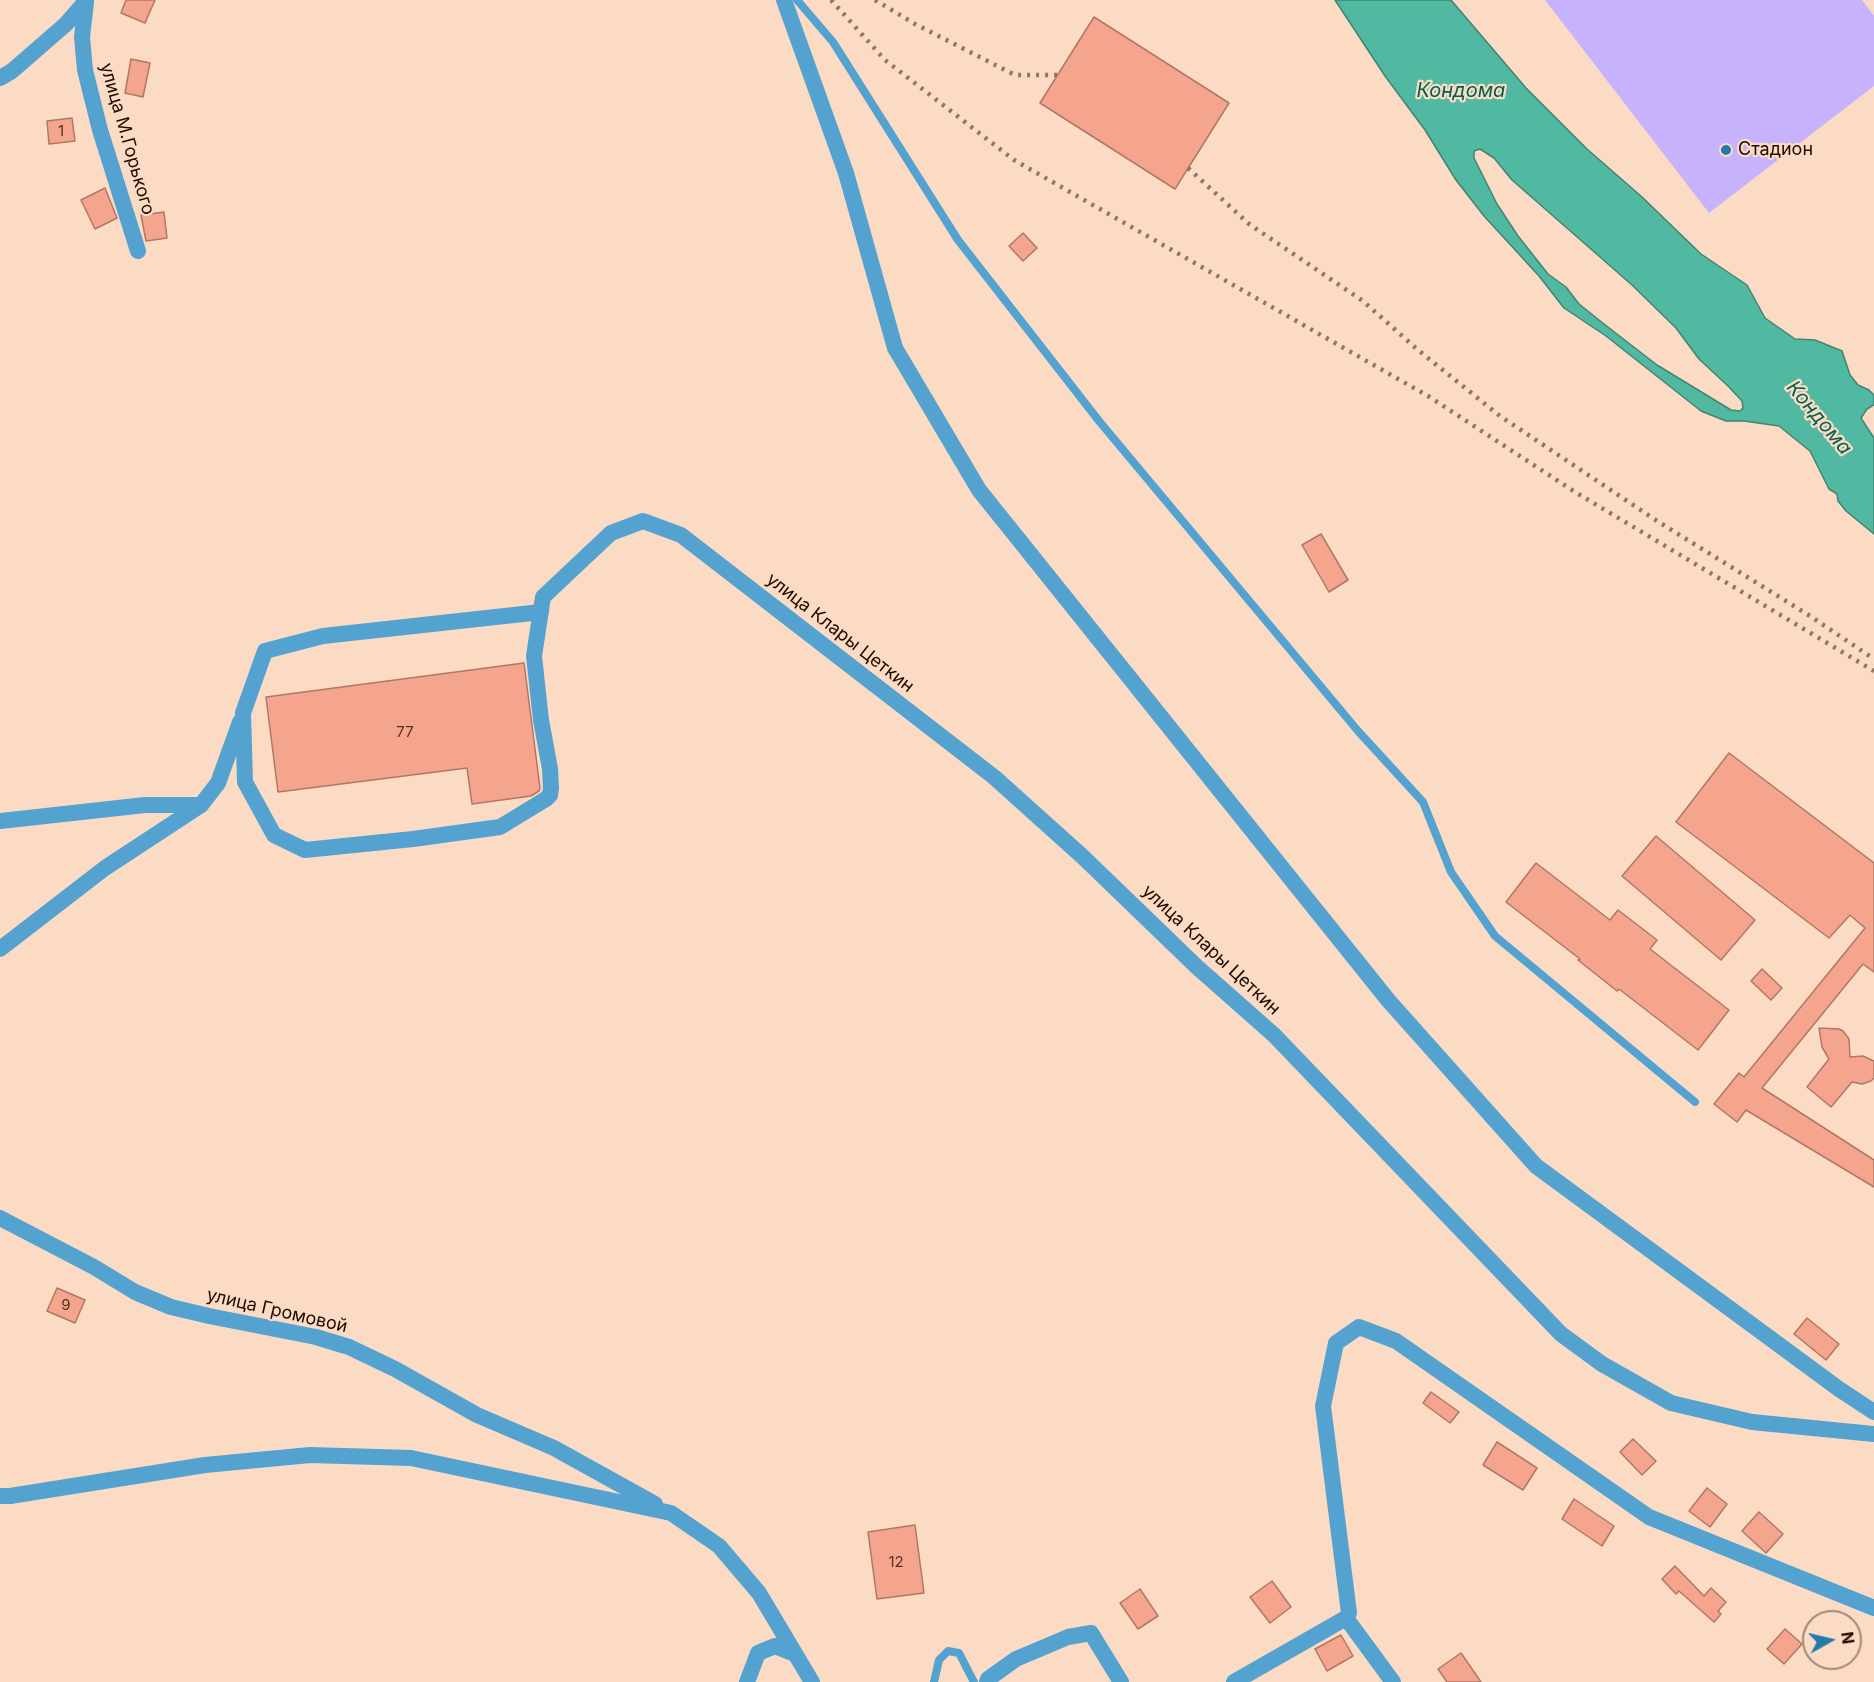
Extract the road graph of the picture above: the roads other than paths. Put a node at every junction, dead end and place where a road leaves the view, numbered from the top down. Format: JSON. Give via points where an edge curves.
{"nodes":[{"id":1,"x":784,"y":0,"type":"edge"},
{"id":2,"x":796,"y":0,"type":"edge"},
{"id":3,"x":87,"y":1,"type":"edge"},
{"id":4,"x":0,"y":78,"type":"edge"},
{"id":5,"x":138,"y":251,"type":"dead end"},
{"id":6,"x":541,"y":612,"type":"junction"},
{"id":7,"x":243,"y":713,"type":"junction"},
{"id":8,"x":201,"y":806,"type":"junction"},
{"id":9,"x":0,"y":821,"type":"edge"},
{"id":10,"x":0,"y":949,"type":"edge"},
{"id":11,"x":1695,"y":1102,"type":"dead end"},
{"id":12,"x":0,"y":1218,"type":"edge"},
{"id":13,"x":1874,"y":1412,"type":"edge"},
{"id":14,"x":1874,"y":1434,"type":"edge"},
{"id":15,"x":0,"y":1496,"type":"edge"},
{"id":16,"x":671,"y":1513,"type":"junction"},
{"id":17,"x":1874,"y":1608,"type":"edge"},
{"id":18,"x":1346,"y":1618,"type":"junction"},
{"id":19,"x":795,"y":1654,"type":"junction"},
{"id":20,"x":747,"y":1682,"type":"edge"},
{"id":21,"x":812,"y":1682,"type":"edge"},
{"id":22,"x":934,"y":1682,"type":"edge"},
{"id":23,"x":974,"y":1682,"type":"edge"},
{"id":24,"x":987,"y":1682,"type":"edge"},
{"id":25,"x":1120,"y":1682,"type":"edge"},
{"id":26,"x":1233,"y":1682,"type":"edge"},
{"id":27,"x":1393,"y":1682,"type":"edge"}],
"edges":[{"from":1,"to":13,"type":"street","via":[[846,173],[896,348],[979,490],[1388,1000],[1536,1166]]},
{"from":2,"to":11,"type":"lane","via":[[833,42],[958,240],[1092,412],[1358,731],[1424,802],[1451,872],[1495,936]]},
{"from":3,"to":4,"type":"street","name":"улица М.Горького","via":[[66,24]]},
{"from":3,"to":5,"type":"street","name":"улица М.Горького","via":[[82,37],[85,70]]},
{"from":6,"to":7,"type":"street","name":"улица Клары Цеткин","via":[[323,636],[265,651]]},
{"from":6,"to":7,"type":"street","name":"улица Клары Цеткин","via":[[534,656],[550,795],[500,827],[306,850],[274,835],[245,782]]},
{"from":6,"to":14,"type":"street","name":"улица Клары Цеткин","via":[[543,597],[611,533],[643,521],[681,535],[994,777],[1083,857],[1274,1035],[1561,1334],[1602,1364],[1671,1403],[1752,1422]]},
{"from":7,"to":8,"type":"street","via":[[218,783]]},
{"from":8,"to":9,"type":"street","via":[[145,805]]},
{"from":8,"to":10,"type":"street","via":[[105,868]]},
{"from":12,"to":16,"type":"street","name":"улица Громовой","via":[[135,1292],[171,1307],[316,1336],[350,1347],[477,1415],[554,1448]]},
{"from":15,"to":16,"type":"street","via":[[205,1465],[310,1455],[411,1458]]},
{"from":16,"to":19,"type":"street","name":"улица Громовой","via":[[719,1546],[759,1593]]},
{"from":17,"to":18,"type":"street","via":[[1648,1517],[1396,1341],[1359,1327],[1336,1343],[1323,1406]]},
{"from":18,"to":26,"type":"street"},
{"from":18,"to":27,"type":"street"},
{"from":19,"to":20,"type":"street","via":[[775,1646],[758,1653]]},
{"from":19,"to":21,"type":"street","name":"улица Громовой"},
{"from":22,"to":23,"type":"lane","via":[[939,1660],[948,1652],[959,1653]]},
{"from":24,"to":25,"type":"street","via":[[1025,1655],[1068,1637],[1091,1633]]}]}
